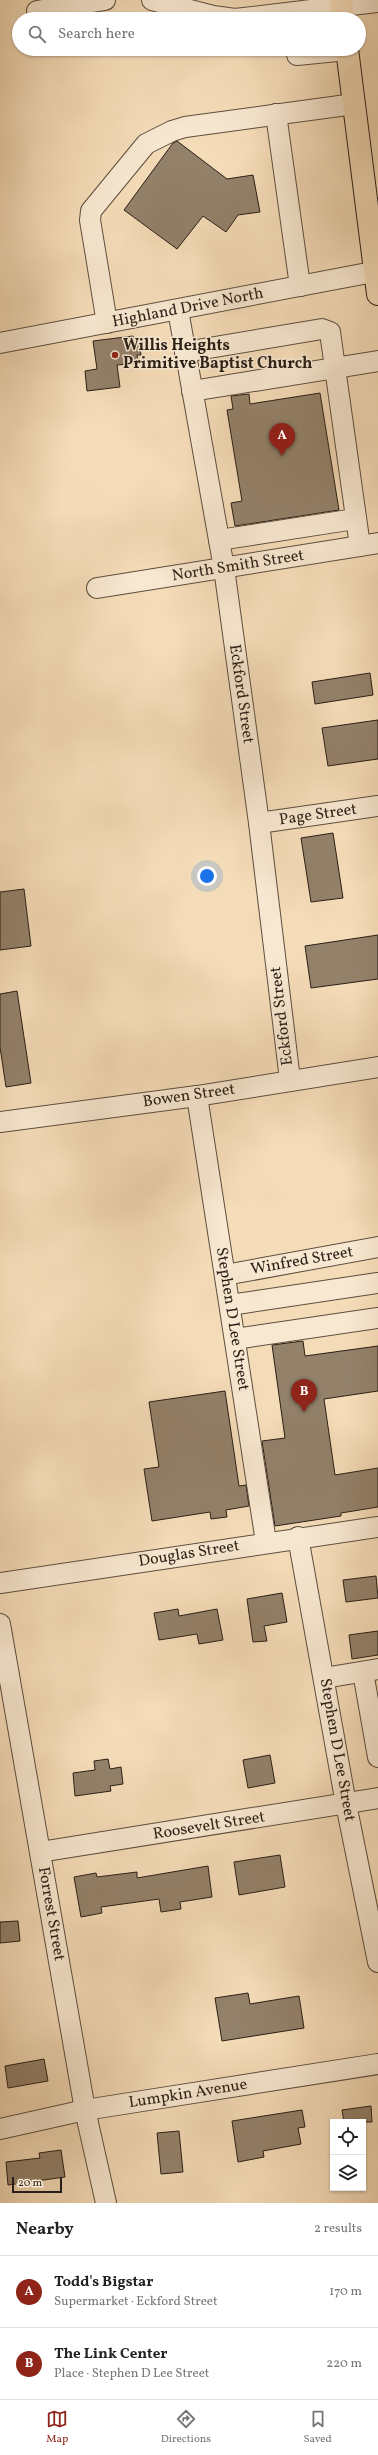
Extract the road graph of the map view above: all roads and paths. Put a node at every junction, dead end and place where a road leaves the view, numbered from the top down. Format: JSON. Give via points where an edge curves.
{"nodes":[{"id":1,"x":105,"y":0,"type":"edge"},
{"id":2,"x":152,"y":0,"type":"edge"},
{"id":3,"x":378,"y":2,"type":"edge"},
{"id":4,"x":342,"y":9,"type":"edge"},
{"id":5,"x":38,"y":11,"type":"dead end"},
{"id":6,"x":198,"y":12,"type":"edge"},
{"id":7,"x":284,"y":12,"type":"edge"},
{"id":8,"x":348,"y":56,"type":"edge"},
{"id":9,"x":354,"y":104,"type":"junction"},
{"id":10,"x":276,"y":114,"type":"junction"},
{"id":11,"x":377,"y":272,"type":"edge"},
{"id":12,"x":300,"y":286,"type":"junction"},
{"id":13,"x":378,"y":294,"type":"edge"},
{"id":14,"x":178,"y":310,"type":"junction"},
{"id":15,"x":107,"y":323,"type":"junction"},
{"id":16,"x":0,"y":343,"type":"edge"},
{"id":17,"x":185,"y":352,"type":"junction"},
{"id":18,"x":378,"y":361,"type":"edge"},
{"id":19,"x":336,"y":368,"type":"junction"},
{"id":20,"x":192,"y":391,"type":"junction"},
{"id":21,"x":355,"y":519,"type":"junction"},
{"id":22,"x":219,"y":540,"type":"junction"},
{"id":23,"x":369,"y":545,"type":"edge"},
{"id":24,"x":224,"y":568,"type":"junction"},
{"id":25,"x":97,"y":588,"type":"dead end"},
{"id":26,"x":378,"y":806,"type":"edge"},
{"id":27,"x":259,"y":823,"type":"junction"},
{"id":28,"x":378,"y":1068,"type":"edge"},
{"id":29,"x":290,"y":1080,"type":"junction"},
{"id":30,"x":197,"y":1096,"type":"junction"},
{"id":31,"x":0,"y":1122,"type":"edge"},
{"id":32,"x":378,"y":1247,"type":"edge"},
{"id":33,"x":225,"y":1275,"type":"junction"},
{"id":34,"x":378,"y":1283,"type":"edge"},
{"id":35,"x":230,"y":1305,"type":"junction"},
{"id":36,"x":378,"y":1318,"type":"edge"},
{"id":37,"x":235,"y":1339,"type":"junction"},
{"id":38,"x":378,"y":1527,"type":"edge"},
{"id":39,"x":298,"y":1537,"type":"junction"},
{"id":40,"x":266,"y":1542,"type":"junction"},
{"id":41,"x":0,"y":1583,"type":"edge"},
{"id":42,"x":0,"y":1624,"type":"edge"},
{"id":43,"x":371,"y":1671,"type":"edge"},
{"id":44,"x":324,"y":1678,"type":"junction"},
{"id":45,"x":378,"y":1757,"type":"edge"},
{"id":46,"x":378,"y":1798,"type":"edge"},
{"id":47,"x":346,"y":1804,"type":"junction"},
{"id":48,"x":40,"y":1852,"type":"junction"},
{"id":49,"x":378,"y":1962,"type":"edge"},
{"id":50,"x":378,"y":2064,"type":"edge"},
{"id":51,"x":85,"y":2110,"type":"junction"},
{"id":52,"x":0,"y":2129,"type":"edge"},
{"id":53,"x":106,"y":2203,"type":"edge"}],
"edges":[{"from":1,"to":5,"type":"street"},
{"from":2,"to":6,"type":"street"},
{"from":3,"to":4,"type":"street"},
{"from":4,"to":7,"type":"street"},
{"from":8,"to":9,"type":"main road"},
{"from":9,"to":10,"type":"street"},
{"from":9,"to":11,"type":"main road"},
{"from":10,"to":12,"type":"street"},
{"from":10,"to":15,"type":"street","via":[[185,127],[146,144],[91,211],[90,220]]},
{"from":11,"to":12,"type":"street","name":"Highland Drive North"},
{"from":11,"to":13,"type":"main road"},
{"from":12,"to":14,"type":"street","name":"Highland Drive North"},
{"from":14,"to":15,"type":"street","name":"Highland Drive North"},
{"from":14,"to":17,"type":"street","name":"Eckford Street"},
{"from":15,"to":16,"type":"street","name":"Highland Drive North"},
{"from":17,"to":19,"type":"street","via":[[322,329],[330,332]]},
{"from":17,"to":20,"type":"street","name":"Eckford Street"},
{"from":18,"to":19,"type":"street"},
{"from":19,"to":20,"type":"street"},
{"from":19,"to":21,"type":"street"},
{"from":20,"to":22,"type":"street","name":"Eckford Street"},
{"from":21,"to":22,"type":"street"},
{"from":21,"to":23,"type":"street"},
{"from":22,"to":24,"type":"street","name":"Eckford Street"},
{"from":23,"to":24,"type":"street","name":"North Smith Street"},
{"from":24,"to":25,"type":"street","name":"North Smith Street"},
{"from":24,"to":27,"type":"street","name":"Eckford Street"},
{"from":26,"to":27,"type":"street","name":"Page Street"},
{"from":27,"to":29,"type":"street","name":"Eckford Street"},
{"from":28,"to":29,"type":"street","name":"Bowen Street"},
{"from":29,"to":30,"type":"street","name":"Bowen Street"},
{"from":30,"to":31,"type":"street","name":"Bowen Street"},
{"from":30,"to":33,"type":"street","name":"Stephen D Lee Street"},
{"from":32,"to":33,"type":"street","name":"Winfred Street"},
{"from":33,"to":35,"type":"street","name":"Stephen D Lee Street"},
{"from":34,"to":35,"type":"street"},
{"from":35,"to":37,"type":"street","name":"Stephen D Lee Street"},
{"from":36,"to":37,"type":"street"},
{"from":37,"to":40,"type":"street","name":"Stephen D Lee Street"},
{"from":38,"to":39,"type":"street","name":"Douglas Street"},
{"from":39,"to":40,"type":"street","name":"Douglas Street"},
{"from":39,"to":44,"type":"street","name":"Stephen D Lee Street"},
{"from":40,"to":41,"type":"street","name":"Douglas Street"},
{"from":42,"to":48,"type":"street","name":"Forrest Street"},
{"from":43,"to":44,"type":"street"},
{"from":43,"to":45,"type":"street"},
{"from":44,"to":47,"type":"street","name":"Stephen D Lee Street"},
{"from":46,"to":47,"type":"street","name":"Roosevelt Street"},
{"from":47,"to":48,"type":"street","name":"Roosevelt Street"},
{"from":47,"to":49,"type":"street","name":"Stephen D Lee Street"},
{"from":48,"to":51,"type":"street","name":"Forrest Street"},
{"from":50,"to":51,"type":"street","name":"Lumpkin Avenue"},
{"from":51,"to":52,"type":"street","name":"Lumpkin Avenue"},
{"from":51,"to":53,"type":"street","name":"Forrest Street"}]}
